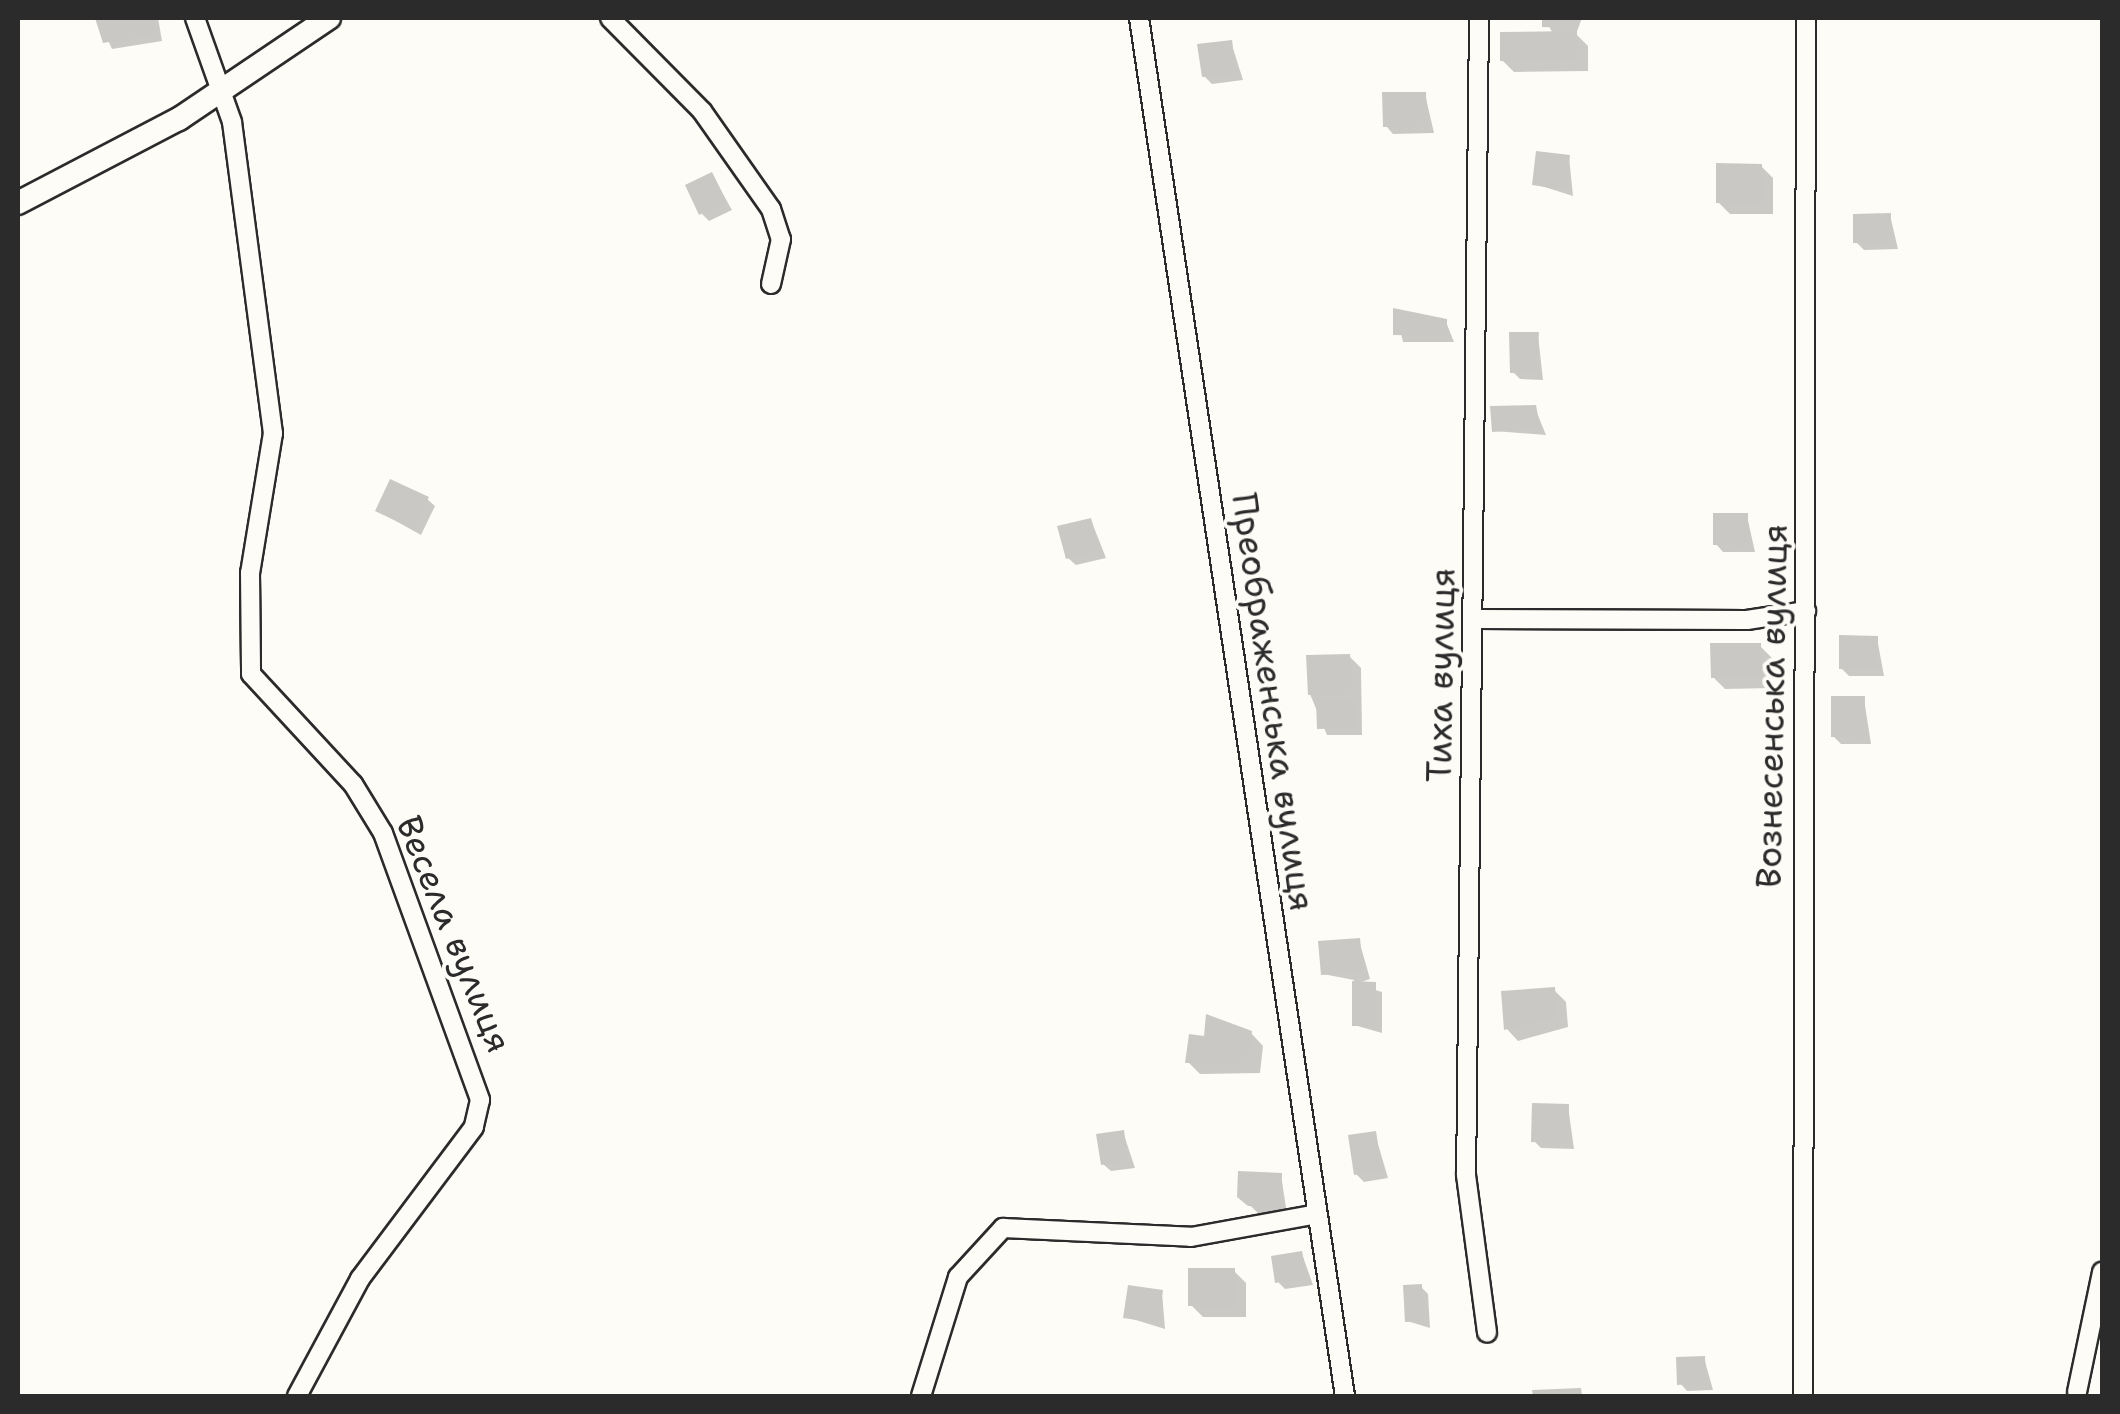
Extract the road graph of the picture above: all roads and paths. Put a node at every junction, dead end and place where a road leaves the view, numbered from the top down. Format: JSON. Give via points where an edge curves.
{"nodes":[{"id":1,"x":195,"y":18,"type":"edge"},
{"id":2,"x":329,"y":18,"type":"edge"},
{"id":3,"x":610,"y":18,"type":"edge"},
{"id":4,"x":1139,"y":18,"type":"edge"},
{"id":5,"x":1479,"y":18,"type":"edge"},
{"id":6,"x":1806,"y":18,"type":"edge"},
{"id":7,"x":224,"y":90,"type":"junction"},
{"id":8,"x":18,"y":202,"type":"edge"},
{"id":9,"x":771,"y":284,"type":"dead end"},
{"id":10,"x":1806,"y":611,"type":"junction"},
{"id":11,"x":1476,"y":619,"type":"junction"},
{"id":12,"x":1317,"y":1214,"type":"junction"},
{"id":13,"x":2102,"y":1272,"type":"edge"},
{"id":14,"x":1487,"y":1333,"type":"dead end"},
{"id":15,"x":2077,"y":1392,"type":"dead end"},
{"id":16,"x":297,"y":1396,"type":"edge"},
{"id":17,"x":921,"y":1396,"type":"edge"},
{"id":18,"x":1344,"y":1396,"type":"edge"},
{"id":19,"x":1803,"y":1396,"type":"edge"}],
"edges":[{"from":1,"to":7,"type":"street","name":"Весела вулиця"},
{"from":2,"to":7,"type":"street"},
{"from":3,"to":9,"type":"street","via":[[702,111],[770,208],[781,239]]},
{"from":4,"to":12,"type":"street","name":"Преображенська вулиця"},
{"from":5,"to":11,"type":"street","name":"Тиха вулиця"},
{"from":6,"to":10,"type":"street","name":"Вознесенська вулиця"},
{"from":7,"to":8,"type":"street"},
{"from":7,"to":16,"type":"street","name":"Весела вулиця","via":[[273,433],[250,573],[251,674],[353,784],[383,833],[480,1100],[474,1127],[360,1279]]},
{"from":10,"to":11,"type":"street","via":[[1747,620]]},
{"from":10,"to":19,"type":"street","name":"Вознесенська вулиця"},
{"from":11,"to":14,"type":"street","name":"Тиха вулиця","via":[[1466,1175]]},
{"from":12,"to":17,"type":"street","via":[[1192,1237],[1004,1228],[958,1276]]},
{"from":12,"to":18,"type":"street","name":"Преображенська вулиця"},
{"from":13,"to":15,"type":"street"}]}
